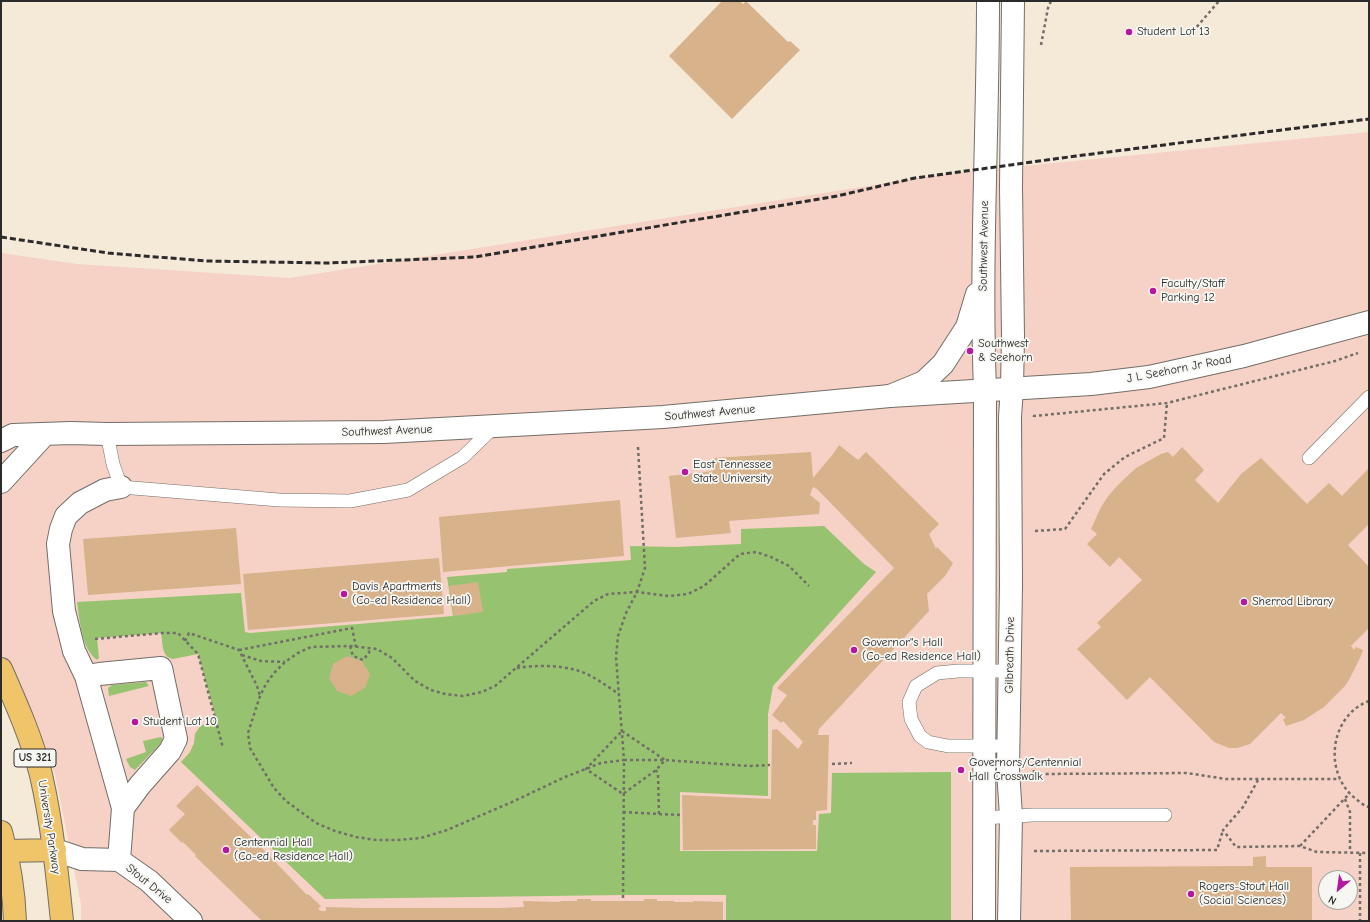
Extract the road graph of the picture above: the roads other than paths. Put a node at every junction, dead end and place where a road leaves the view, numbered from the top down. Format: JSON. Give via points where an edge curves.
{"nodes":[{"id":1,"x":988,"y":1,"type":"edge"},
{"id":2,"x":1013,"y":1,"type":"edge"},
{"id":3,"x":983,"y":276,"type":"junction"},
{"id":4,"x":1369,"y":322,"type":"edge"},
{"id":5,"x":1012,"y":388,"type":"junction"},
{"id":6,"x":985,"y":390,"type":"junction"},
{"id":7,"x":890,"y":396,"type":"junction"},
{"id":8,"x":1369,"y":397,"type":"edge"},
{"id":9,"x":496,"y":426,"type":"junction"},
{"id":10,"x":45,"y":434,"type":"junction"},
{"id":11,"x":107,"y":434,"type":"junction"},
{"id":12,"x":1,"y":441,"type":"edge"},
{"id":13,"x":1309,"y":458,"type":"dead end"},
{"id":14,"x":1,"y":482,"type":"edge"},
{"id":15,"x":121,"y":487,"type":"junction"},
{"id":16,"x":1,"y":669,"type":"edge"},
{"id":17,"x":985,"y":670,"type":"junction"},
{"id":18,"x":1010,"y":671,"type":"junction"},
{"id":19,"x":86,"y":676,"type":"junction"},
{"id":20,"x":984,"y":746,"type":"junction"},
{"id":21,"x":1008,"y":746,"type":"junction"},
{"id":22,"x":123,"y":808,"type":"junction"},
{"id":23,"x":1165,"y":815,"type":"dead end"},
{"id":24,"x":1011,"y":816,"type":"junction"},
{"id":25,"x":983,"y":818,"type":"junction"},
{"id":26,"x":3,"y":844,"type":"edge"},
{"id":27,"x":55,"y":850,"type":"junction"},
{"id":28,"x":119,"y":860,"type":"junction"},
{"id":29,"x":188,"y":920,"type":"edge"},
{"id":30,"x":15,"y":921,"type":"edge"},
{"id":31,"x":62,"y":921,"type":"edge"},
{"id":32,"x":984,"y":921,"type":"edge"},
{"id":33,"x":1009,"y":921,"type":"edge"}],
"edges":[{"from":1,"to":3,"type":"street","name":"Southwest Avenue"},
{"from":2,"to":5,"type":"street"},
{"from":3,"to":6,"type":"street","name":"Southwest Avenue"},
{"from":3,"to":7,"type":"street","via":[[967,327],[943,364],[924,382]]},
{"from":4,"to":5,"type":"street","name":"J L Seehorn Jr Road","via":[[1244,356],[1150,377],[1091,384]]},
{"from":5,"to":6,"type":"street","name":"J L Seehorn Jr Road"},
{"from":5,"to":18,"type":"street","name":"Gilbreath Drive"},
{"from":6,"to":7,"type":"street","name":"Southwest Avenue"},
{"from":6,"to":17,"type":"street","name":"Gilbreath Drive"},
{"from":7,"to":9,"type":"street","name":"Southwest Avenue","via":[[663,417]]},
{"from":8,"to":13,"type":"lane"},
{"from":9,"to":11,"type":"street","name":"Southwest Avenue","via":[[384,432]]},
{"from":9,"to":15,"type":"lane","via":[[463,457],[408,490],[350,501],[279,500]]},
{"from":10,"to":11,"type":"street","name":"Southwest Avenue"},
{"from":10,"to":12,"type":"street","name":"Southwest Avenue","via":[[13,435]]},
{"from":10,"to":14,"type":"street"},
{"from":11,"to":15,"type":"lane"},
{"from":15,"to":19,"type":"street","via":[[105,490],[80,503],[66,516],[58,544],[64,611],[74,651]]},
{"from":16,"to":27,"type":"highway","name":"University Parkway","number":"US 321","via":[[21,713],[41,774]]},
{"from":17,"to":18,"type":"lane"},
{"from":17,"to":20,"type":"street","name":"Gilbreath Drive"},
{"from":17,"to":20,"type":"lane","via":[[936,673],[916,686],[909,702],[911,719],[920,736],[928,742],[948,746]]},
{"from":18,"to":21,"type":"street","name":"Gilbreath Drive"},
{"from":19,"to":22,"type":"street"},
{"from":19,"to":22,"type":"street","via":[[161,668],[176,739],[170,751]]},
{"from":20,"to":21,"type":"lane"},
{"from":20,"to":25,"type":"street","name":"Gilbreath Drive"},
{"from":21,"to":24,"type":"street","name":"Gilbreath Drive"},
{"from":22,"to":28,"type":"street"},
{"from":23,"to":24,"type":"lane"},
{"from":24,"to":25,"type":"lane"},
{"from":24,"to":33,"type":"street","name":"Gilbreath Drive"},
{"from":25,"to":32,"type":"street","name":"Gilbreath Drive"},
{"from":26,"to":27,"type":"highway"},
{"from":26,"to":30,"type":"highway"},
{"from":27,"to":28,"type":"street","name":"Stout Drive","via":[[82,859]]},
{"from":27,"to":31,"type":"highway","name":"University Parkway","number":"US 321"},
{"from":28,"to":29,"type":"street","name":"Stout Drive","via":[[149,881]]}]}
